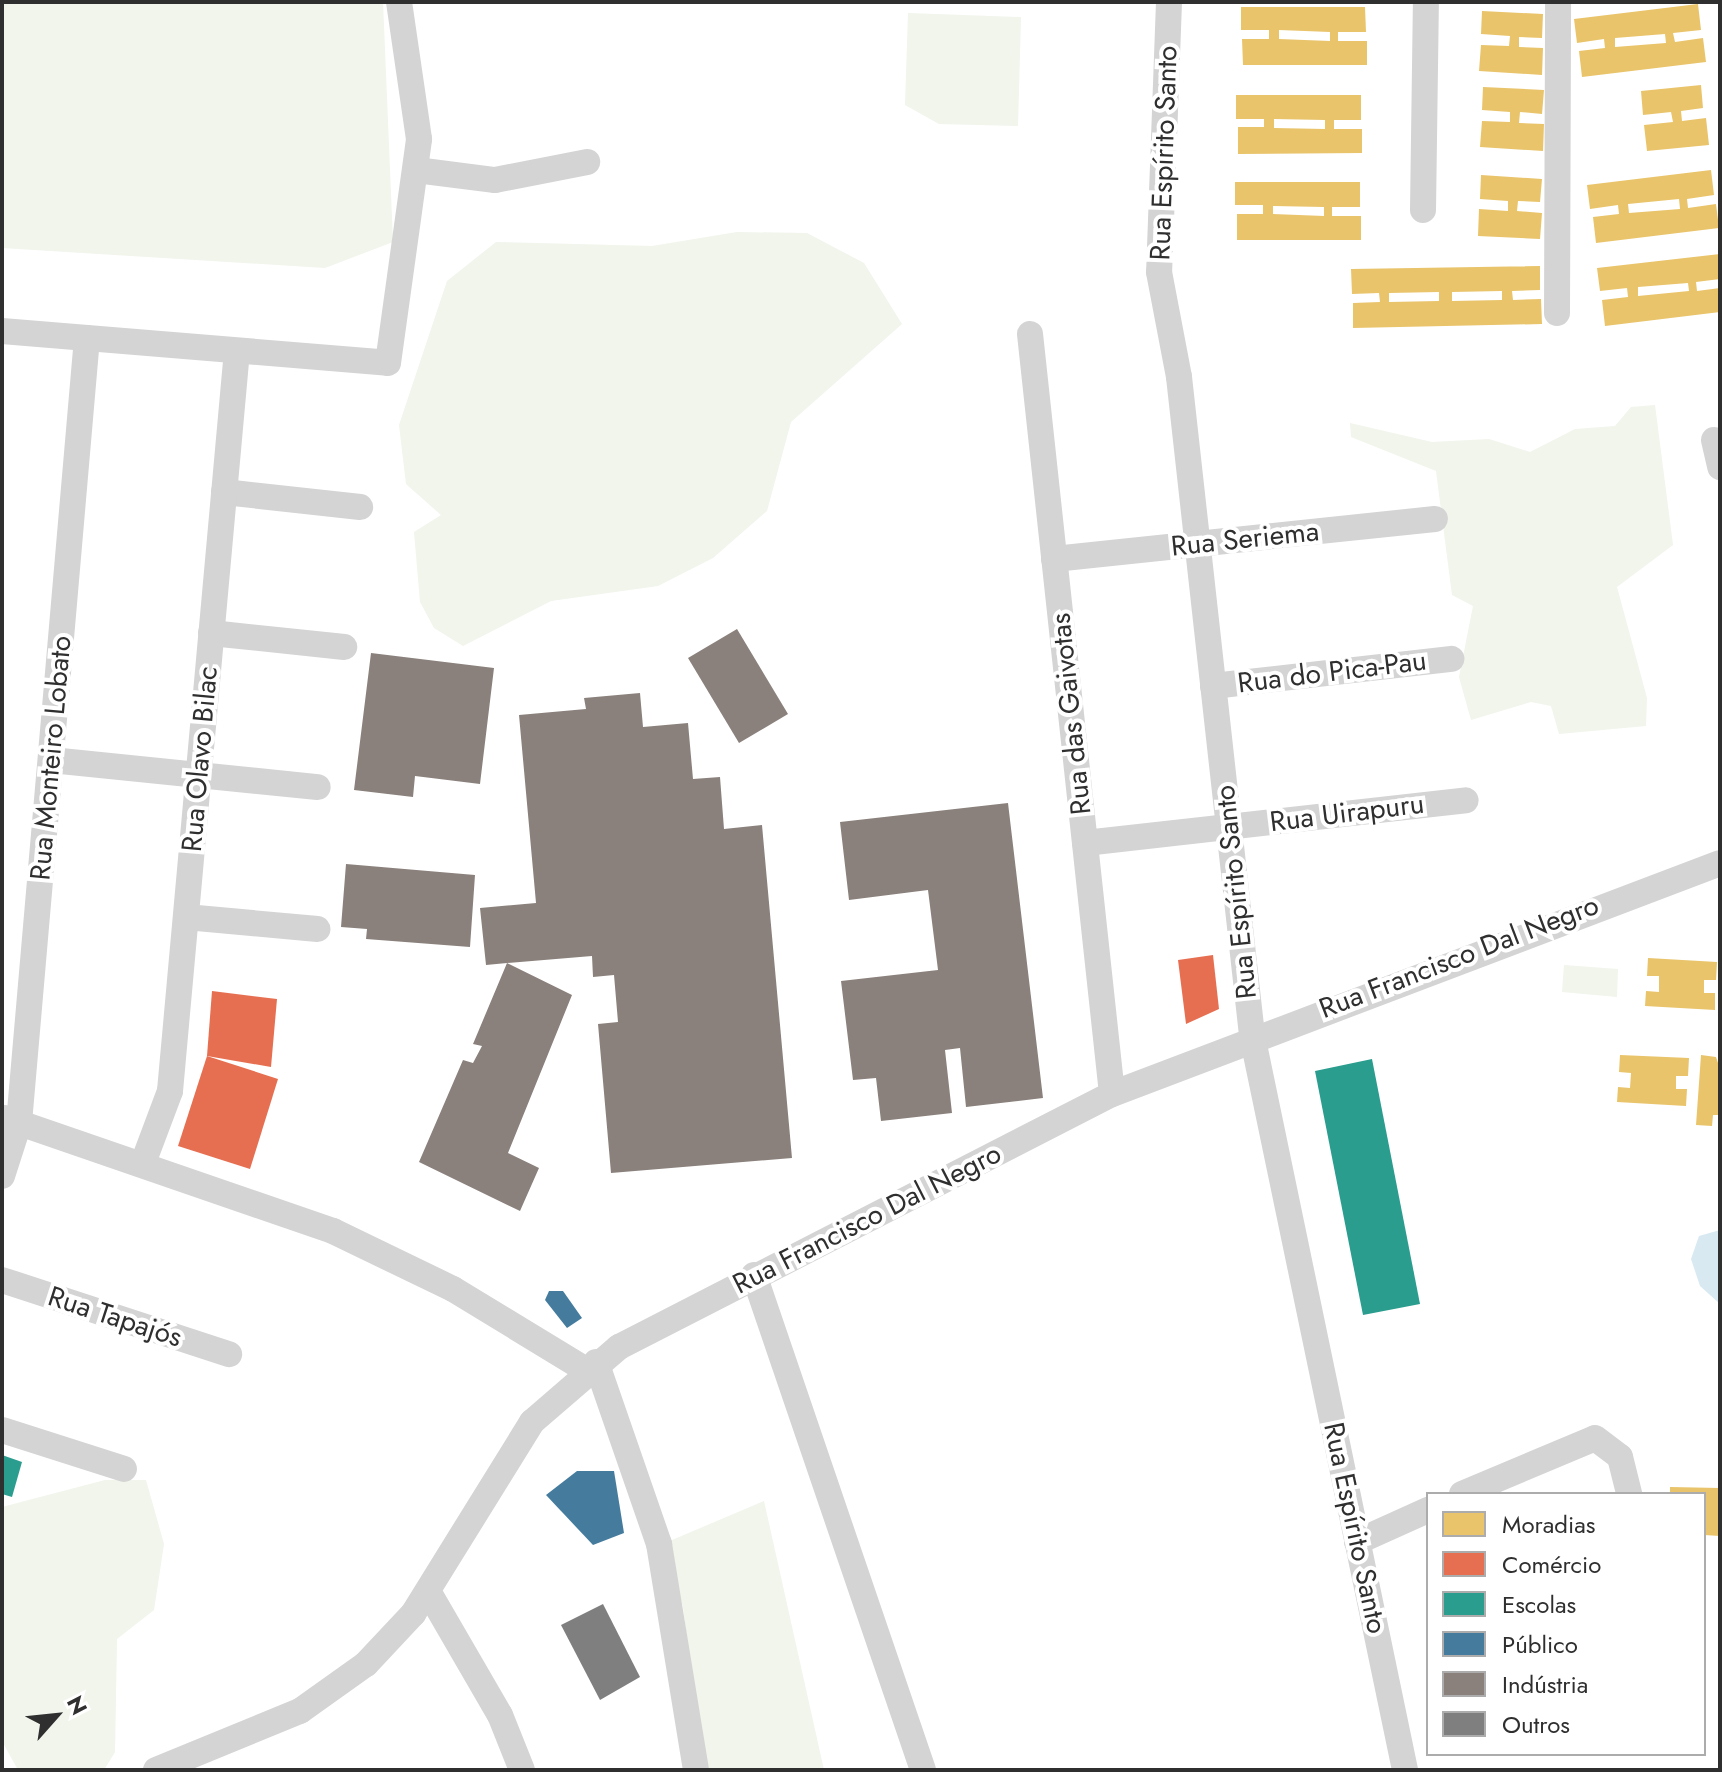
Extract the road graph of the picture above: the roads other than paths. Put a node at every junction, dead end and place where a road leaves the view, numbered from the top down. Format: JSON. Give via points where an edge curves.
{"nodes":[{"id":1,"x":399,"y":2,"type":"edge"},
{"id":2,"x":1169,"y":2,"type":"edge"},
{"id":3,"x":1426,"y":2,"type":"edge"},
{"id":4,"x":1558,"y":2,"type":"edge"},
{"id":5,"x":587,"y":162,"type":"dead end"},
{"id":6,"x":416,"y":170,"type":"junction"},
{"id":7,"x":1423,"y":210,"type":"dead end"},
{"id":8,"x":1557,"y":313,"type":"dead end"},
{"id":9,"x":2,"y":331,"type":"edge"},
{"id":10,"x":1030,"y":334,"type":"dead end"},
{"id":11,"x":87,"y":338,"type":"junction"},
{"id":12,"x":237,"y":351,"type":"junction"},
{"id":13,"x":1714,"y":440,"type":"dead end"},
{"id":14,"x":1720,"y":467,"type":"edge"},
{"id":15,"x":224,"y":492,"type":"junction"},
{"id":16,"x":360,"y":507,"type":"dead end"},
{"id":17,"x":1435,"y":519,"type":"dead end"},
{"id":18,"x":1198,"y":544,"type":"junction"},
{"id":19,"x":1054,"y":559,"type":"junction"},
{"id":20,"x":211,"y":633,"type":"junction"},
{"id":21,"x":344,"y":647,"type":"dead end"},
{"id":22,"x":1451,"y":659,"type":"dead end"},
{"id":23,"x":1213,"y":686,"type":"junction"},
{"id":24,"x":51,"y":760,"type":"junction"},
{"id":25,"x":199,"y":775,"type":"junction"},
{"id":26,"x":318,"y":787,"type":"dead end"},
{"id":27,"x":1466,"y":800,"type":"dead end"},
{"id":28,"x":1228,"y":827,"type":"junction"},
{"id":29,"x":1085,"y":843,"type":"junction"},
{"id":30,"x":1720,"y":863,"type":"edge"},
{"id":31,"x":186,"y":917,"type":"junction"},
{"id":32,"x":317,"y":929,"type":"dead end"},
{"id":33,"x":1252,"y":1035,"type":"junction"},
{"id":34,"x":1112,"y":1094,"type":"junction"},
{"id":35,"x":11,"y":1120,"type":"edge"},
{"id":36,"x":143,"y":1163,"type":"junction"},
{"id":37,"x":2,"y":1176,"type":"edge"},
{"id":38,"x":754,"y":1275,"type":"junction"},
{"id":39,"x":2,"y":1280,"type":"edge"},
{"id":40,"x":229,"y":1354,"type":"dead end"},
{"id":41,"x":591,"y":1366,"type":"junction"},
{"id":42,"x":2,"y":1430,"type":"edge"},
{"id":43,"x":124,"y":1469,"type":"dead end"},
{"id":44,"x":1467,"y":1492,"type":"edge"},
{"id":45,"x":1629,"y":1492,"type":"edge"},
{"id":46,"x":1426,"y":1511,"type":"edge"},
{"id":47,"x":1357,"y":1542,"type":"junction"},
{"id":48,"x":428,"y":1591,"type":"junction"},
{"id":49,"x":156,"y":1770,"type":"edge"},
{"id":50,"x":522,"y":1770,"type":"edge"},
{"id":51,"x":696,"y":1770,"type":"edge"},
{"id":52,"x":923,"y":1770,"type":"edge"},
{"id":53,"x":1405,"y":1770,"type":"edge"}],
"edges":[{"from":1,"to":6,"type":"street","via":[[417,110]]},
{"from":2,"to":18,"type":"street","name":"Rua Espírito Santo","via":[[1158,250]]},
{"from":3,"to":7,"type":"street"},
{"from":4,"to":8,"type":"street"},
{"from":5,"to":6,"type":"street","via":[[495,180]]},
{"from":6,"to":12,"type":"street","via":[[388,363]]},
{"from":9,"to":11,"type":"street"},
{"from":10,"to":19,"type":"street","name":"Rua das Gaivotas"},
{"from":11,"to":12,"type":"street"},
{"from":11,"to":24,"type":"street","name":"Rua Monteiro Lobato"},
{"from":12,"to":15,"type":"street","name":"Rua Olavo Bilac"},
{"from":13,"to":14,"type":"street"},
{"from":15,"to":16,"type":"street"},
{"from":15,"to":20,"type":"street","name":"Rua Olavo Bilac"},
{"from":17,"to":18,"type":"street","name":"Rua Seriema"},
{"from":18,"to":19,"type":"street","name":"Rua Seriema"},
{"from":18,"to":23,"type":"street","name":"Rua Espírito Santo"},
{"from":19,"to":29,"type":"street","name":"Rua das Gaivotas"},
{"from":20,"to":21,"type":"street"},
{"from":20,"to":25,"type":"street","name":"Rua Olavo Bilac"},
{"from":22,"to":23,"type":"street","name":"Rua do Pica-Pau"},
{"from":23,"to":28,"type":"street","name":"Rua Espírito Santo"},
{"from":24,"to":25,"type":"street"},
{"from":24,"to":35,"type":"street","name":"Rua Monteiro Lobato"},
{"from":25,"to":26,"type":"street"},
{"from":25,"to":31,"type":"street","name":"Rua Olavo Bilac"},
{"from":27,"to":28,"type":"street","name":"Rua Uirapuru"},
{"from":28,"to":29,"type":"street","name":"Rua Uirapuru"},
{"from":28,"to":33,"type":"street","name":"Rua Espírito Santo"},
{"from":29,"to":34,"type":"street","name":"Rua das Gaivotas"},
{"from":30,"to":33,"type":"street","name":"Rua Francisco Dal Negro"},
{"from":31,"to":32,"type":"street"},
{"from":31,"to":36,"type":"street","name":"Rua Olavo Bilac","via":[[170,1091]]},
{"from":33,"to":34,"type":"street","name":"Rua Francisco Dal Negro"},
{"from":33,"to":47,"type":"street","name":"Rua Espírito Santo"},
{"from":34,"to":38,"type":"street","name":"Rua Francisco Dal Negro"},
{"from":35,"to":36,"type":"street"},
{"from":35,"to":37,"type":"street","name":"Rua Monteiro Lobato"},
{"from":36,"to":41,"type":"street","via":[[291,1213],[402,1262]]},
{"from":38,"to":41,"type":"street","name":"Rua Francisco Dal Negro"},
{"from":38,"to":52,"type":"street"},
{"from":39,"to":40,"type":"street","name":"Rua Tapajós"},
{"from":41,"to":48,"type":"street","name":"Rua Francisco Dal Negro","via":[[515,1444]]},
{"from":41,"to":51,"type":"street","via":[[659,1544]]},
{"from":42,"to":43,"type":"street"},
{"from":44,"to":45,"type":"street","via":[[1595,1438],[1620,1457]]},
{"from":46,"to":47,"type":"street"},
{"from":47,"to":53,"type":"street","name":"Rua Espírito Santo"},
{"from":48,"to":49,"type":"street","name":"Rua Francisco Dal Negro","via":[[394,1638],[337,1688],[264,1728]]},
{"from":48,"to":50,"type":"street","via":[[500,1715]]}]}
